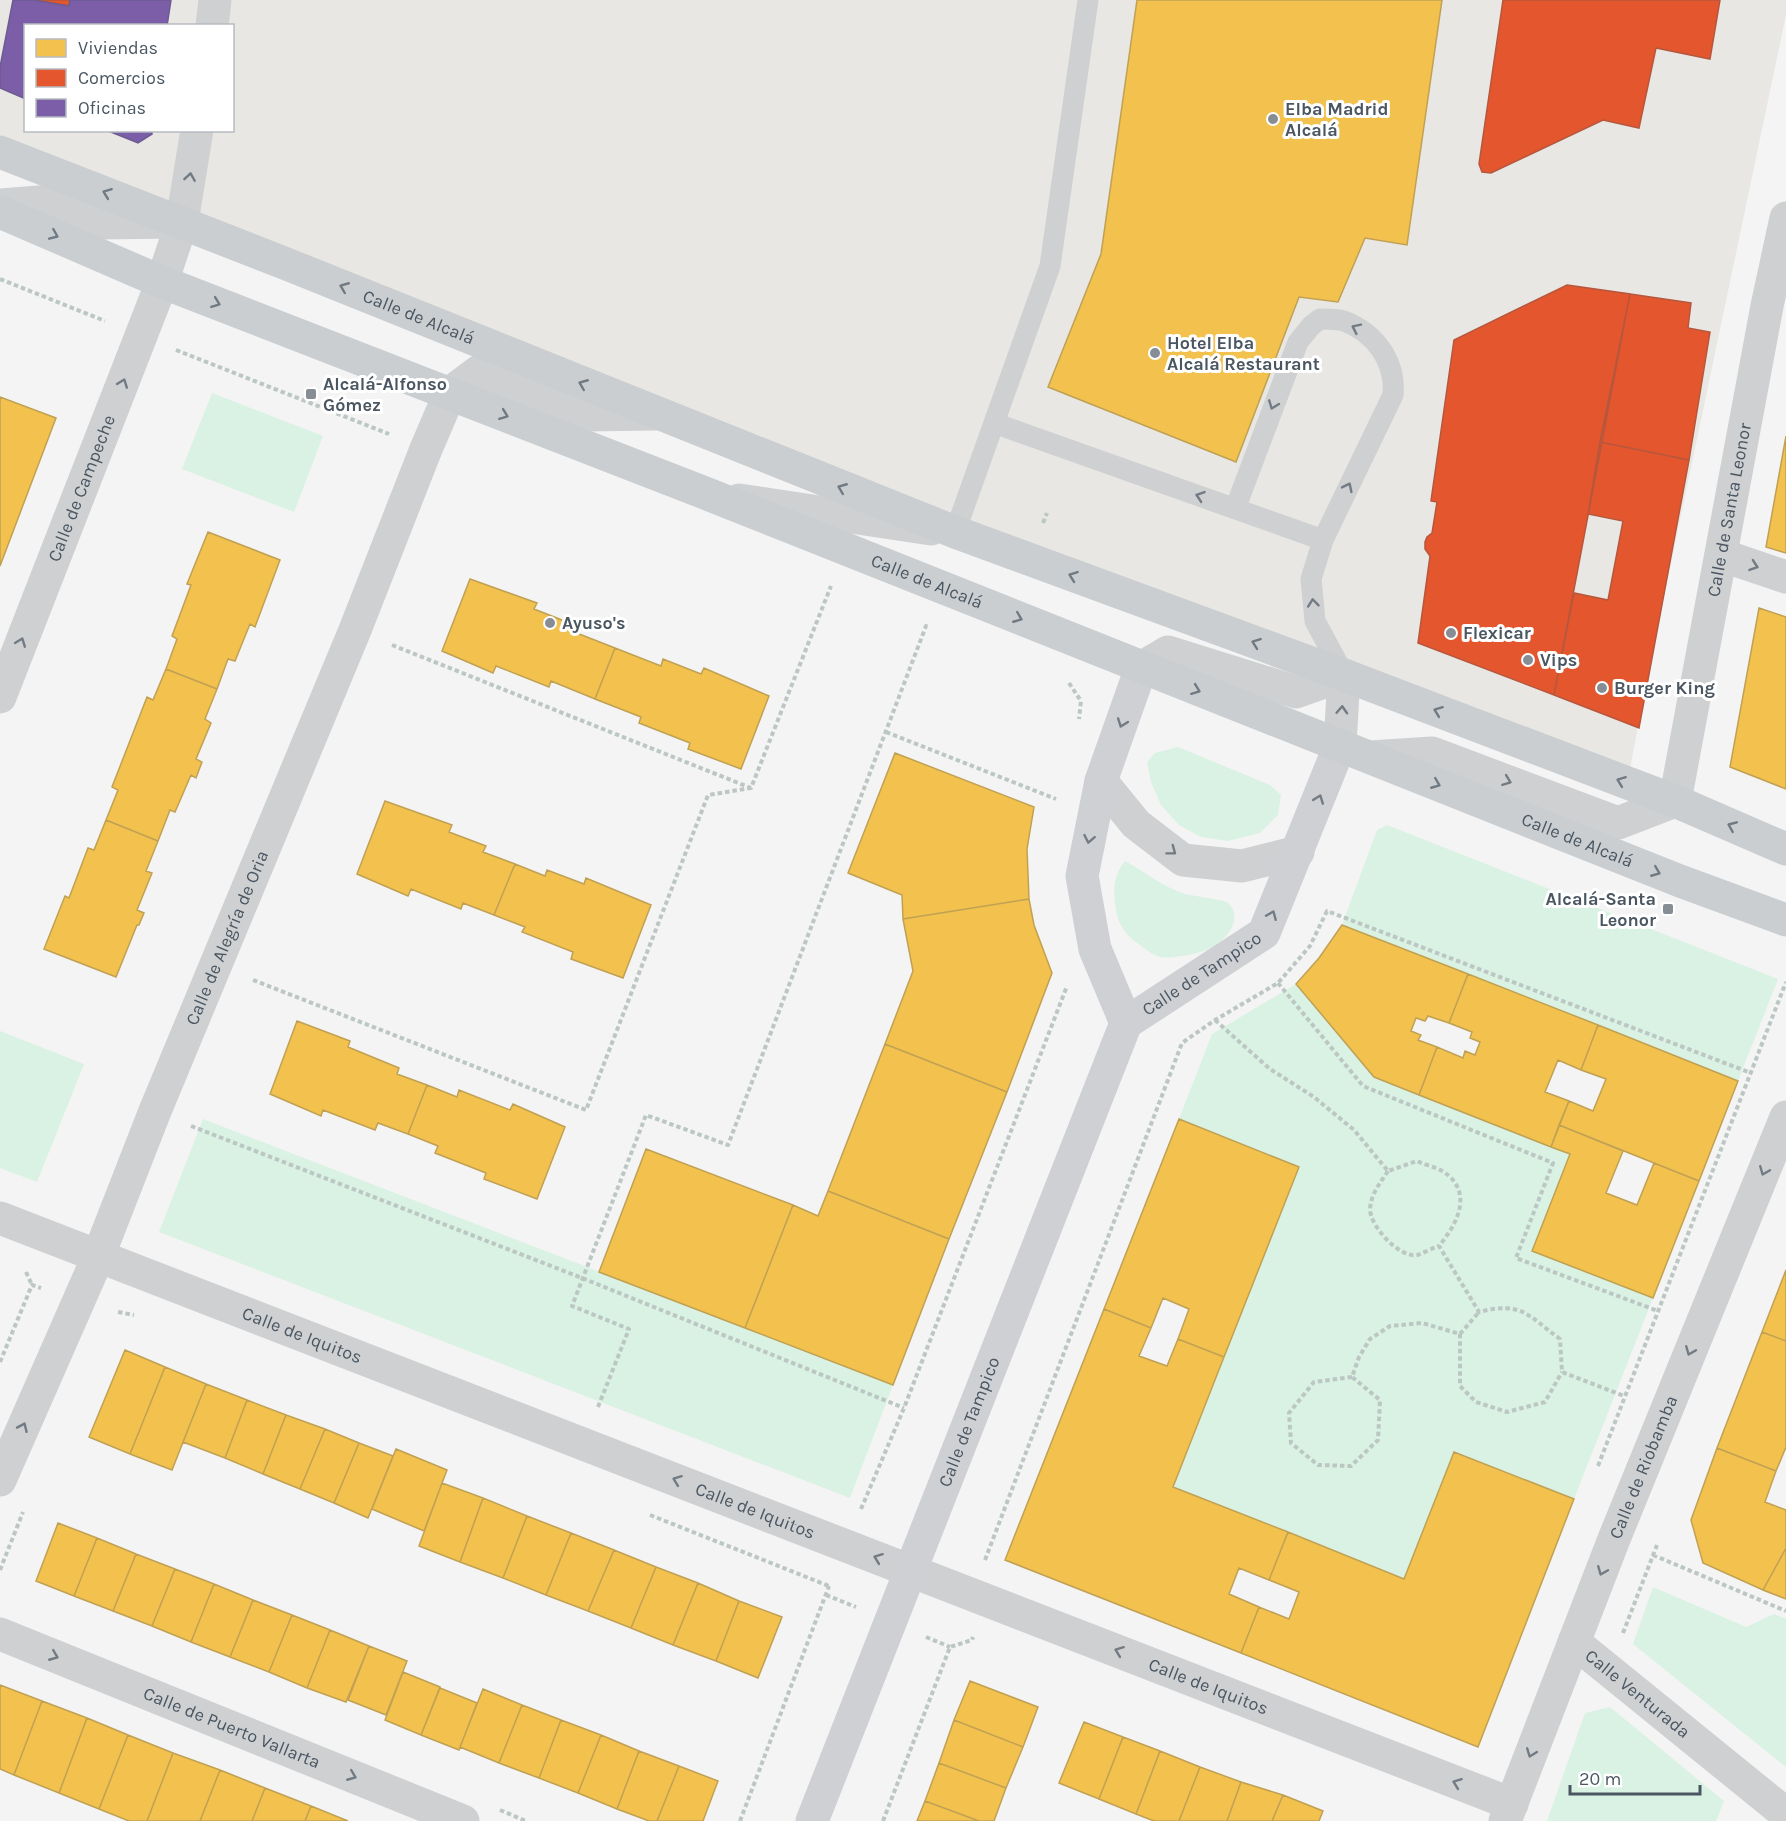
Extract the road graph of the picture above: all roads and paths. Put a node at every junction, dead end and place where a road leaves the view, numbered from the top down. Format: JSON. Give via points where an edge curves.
{"nodes":[{"id":1,"x":215,"y":0,"type":"edge"},
{"id":2,"x":1088,"y":0,"type":"edge"},
{"id":3,"x":212,"y":24,"type":"edge"},
{"id":4,"x":197,"y":132,"type":"edge"},
{"id":5,"x":0,"y":152,"type":"edge"},
{"id":6,"x":0,"y":205,"type":"edge"},
{"id":7,"x":0,"y":212,"type":"edge"},
{"id":8,"x":1786,"y":218,"type":"edge"},
{"id":9,"x":182,"y":222,"type":"junction"},
{"id":10,"x":0,"y":279,"type":"edge"},
{"id":11,"x":162,"y":282,"type":"junction"},
{"id":12,"x":1777,"y":308,"type":"edge"},
{"id":13,"x":141,"y":336,"type":"junction"},
{"id":14,"x":450,"y":393,"type":"junction"},
{"id":15,"x":656,"y":414,"type":"junction"},
{"id":16,"x":994,"y":423,"type":"junction"},
{"id":17,"x":426,"y":449,"type":"junction"},
{"id":18,"x":710,"y":495,"type":"junction"},
{"id":19,"x":1235,"y":509,"type":"junction"},
{"id":20,"x":955,"y":532,"type":"junction"},
{"id":21,"x":1323,"y":540,"type":"junction"},
{"id":22,"x":845,"y":549,"type":"junction"},
{"id":23,"x":1722,"y":555,"type":"junction"},
{"id":24,"x":1786,"y":577,"type":"edge"},
{"id":25,"x":355,"y":630,"type":"junction"},
{"id":26,"x":937,"y":631,"type":"dead end"},
{"id":27,"x":1141,"y":668,"type":"junction"},
{"id":28,"x":1344,"y":675,"type":"junction"},
{"id":29,"x":1062,"y":680,"type":"dead end"},
{"id":30,"x":0,"y":697,"type":"edge"},
{"id":31,"x":1078,"y":729,"type":"dead end"},
{"id":32,"x":886,"y":732,"type":"junction"},
{"id":33,"x":1340,"y":745,"type":"junction"},
{"id":34,"x":1370,"y":757,"type":"junction"},
{"id":35,"x":1101,"y":781,"type":"junction"},
{"id":36,"x":751,"y":788,"type":"junction"},
{"id":37,"x":1060,"y":789,"type":"dead end"},
{"id":38,"x":1056,"y":799,"type":"junction"},
{"id":39,"x":1675,"y":801,"type":"junction"},
{"id":40,"x":1054,"y":807,"type":"dead end"},
{"id":41,"x":1786,"y":849,"type":"edge"},
{"id":42,"x":1298,"y":852,"type":"junction"},
{"id":43,"x":1786,"y":920,"type":"edge"},
{"id":44,"x":215,"y":966,"type":"junction"},
{"id":45,"x":1069,"y":980,"type":"dead end"},
{"id":46,"x":1786,"y":982,"type":"edge"},
{"id":47,"x":1278,"y":983,"type":"junction"},
{"id":48,"x":1215,"y":1020,"type":"junction"},
{"id":49,"x":1126,"y":1023,"type":"junction"},
{"id":50,"x":1752,"y":1073,"type":"junction"},
{"id":51,"x":155,"y":1111,"type":"junction"},
{"id":52,"x":1786,"y":1117,"type":"edge"},
{"id":53,"x":1388,"y":1172,"type":"junction"},
{"id":54,"x":0,"y":1218,"type":"edge"},
{"id":55,"x":1439,"y":1245,"type":"junction"},
{"id":56,"x":98,"y":1257,"type":"junction"},
{"id":57,"x":582,"y":1278,"type":"junction"},
{"id":58,"x":1658,"y":1311,"type":"junction"},
{"id":59,"x":1479,"y":1312,"type":"junction"},
{"id":60,"x":1460,"y":1334,"type":"junction"},
{"id":61,"x":1562,"y":1372,"type":"junction"},
{"id":62,"x":1352,"y":1377,"type":"junction"},
{"id":63,"x":1624,"y":1396,"type":"junction"},
{"id":64,"x":904,"y":1408,"type":"junction"},
{"id":65,"x":596,"y":1410,"type":"dead end"},
{"id":66,"x":1596,"y":1472,"type":"dead end"},
{"id":67,"x":0,"y":1480,"type":"edge"},
{"id":68,"x":924,"y":1536,"type":"junction"},
{"id":69,"x":846,"y":1546,"type":"junction"},
{"id":70,"x":1653,"y":1555,"type":"dead end"},
{"id":71,"x":985,"y":1560,"type":"junction"},
{"id":72,"x":910,"y":1571,"type":"junction"},
{"id":73,"x":986,"y":1600,"type":"junction"},
{"id":74,"x":1786,"y":1611,"type":"edge"},
{"id":75,"x":0,"y":1634,"type":"edge"},
{"id":76,"x":1574,"y":1642,"type":"junction"},
{"id":77,"x":1509,"y":1813,"type":"edge"},
{"id":78,"x":1786,"y":1814,"type":"edge"},
{"id":79,"x":464,"y":1821,"type":"edge"},
{"id":80,"x":740,"y":1821,"type":"edge"},
{"id":81,"x":812,"y":1821,"type":"edge"},
{"id":82,"x":882,"y":1821,"type":"edge"}],
"edges":[{"from":1,"to":3,"type":"street"},
{"from":2,"to":16,"type":"lane","via":[[1050,266]]},
{"from":9,"to":4,"type":"street","one_way":true},
{"from":9,"to":5,"type":"main road","name":"Calle de Alcalá","one_way":true},
{"from":6,"to":9,"type":"street","name":"Calle de Alcalá","via":[[39,202],[96,223]]},
{"from":7,"to":11,"type":"main road","name":"Calle de Alcalá","one_way":true},
{"from":8,"to":12,"type":"street","name":"Calle de Santa Leonor"},
{"from":9,"to":11,"type":"street"},
{"from":15,"to":9,"type":"main road","name":"Calle de Alcalá","one_way":true},
{"from":10,"to":13,"type":"path"},
{"from":11,"to":13,"type":"street","name":"Calle de Campeche"},
{"from":11,"to":14,"type":"main road","name":"Calle de Alcalá","one_way":true},
{"from":12,"to":23,"type":"street","name":"Calle de Santa Leonor"},
{"from":13,"to":17,"type":"path"},
{"from":30,"to":13,"type":"street","name":"Calle de Campeche","one_way":true},
{"from":14,"to":15,"type":"street","name":"Calle de Alcalá","via":[[478,372],[584,415]]},
{"from":14,"to":17,"type":"street","name":"Calle de Alegría de Oria"},
{"from":14,"to":18,"type":"main road","name":"Calle de Alcalá","one_way":true},
{"from":20,"to":15,"type":"main road","name":"Calle de Alcalá","one_way":true},
{"from":19,"to":16,"type":"lane","one_way":true},
{"from":16,"to":20,"type":"lane"},
{"from":17,"to":25,"type":"street","name":"Calle de Alegría de Oria"},
{"from":18,"to":20,"type":"street","name":"Calle de Alcalá"},
{"from":18,"to":22,"type":"main road","name":"Calle de Alcalá"},
{"from":19,"to":21,"type":"lane"},
{"from":21,"to":19,"type":"lane","one_way":true,"via":[[1394,387],[1383,353],[1368,333],[1342,321],[1320,319],[1298,342]]},
{"from":28,"to":20,"type":"main road","name":"Calle de Alcalá","one_way":true},
{"from":28,"to":21,"type":"lane","one_way":true,"via":[[1315,621],[1311,579]]},
{"from":22,"to":27,"type":"main road","name":"Calle de Alcalá","one_way":true},
{"from":22,"to":36,"type":"path"},
{"from":23,"to":24,"type":"street","one_way":true},
{"from":23,"to":39,"type":"street","name":"Calle de Santa Leonor"},
{"from":25,"to":36,"type":"path"},
{"from":25,"to":44,"type":"street","name":"Calle de Alegría de Oria"},
{"from":26,"to":32,"type":"path","via":[[926,626]]},
{"from":27,"to":28,"type":"street","via":[[1168,652],[1296,692]]},
{"from":27,"to":33,"type":"main road","name":"Calle de Alcalá","one_way":true},
{"from":27,"to":35,"type":"street","name":"Calle de Tampico","one_way":true},
{"from":33,"to":28,"type":"street","one_way":true},
{"from":39,"to":28,"type":"main road","name":"Calle de Alcalá","one_way":true},
{"from":29,"to":31,"type":"path","via":[[1071,684],[1081,701]]},
{"from":32,"to":38,"type":"path"},
{"from":32,"to":57,"type":"path","via":[[728,1145],[646,1115]]},
{"from":33,"to":34,"type":"main road","name":"Calle de Alcalá"},
{"from":42,"to":33,"type":"street","name":"Calle de Tampico","one_way":true},
{"from":34,"to":39,"type":"street","name":"Calle de Alcalá","one_way":true,"via":[[1432,753],[1618,823]]},
{"from":34,"to":43,"type":"main road","name":"Calle de Alcalá","one_way":true},
{"from":35,"to":42,"type":"street","one_way":true,"via":[[1136,824],[1183,860],[1242,866]]},
{"from":35,"to":49,"type":"street","name":"Calle de Tampico","one_way":true,"via":[[1082,876],[1095,949]]},
{"from":36,"to":44,"type":"path","via":[[708,795],[586,1110]]},
{"from":37,"to":38,"type":"path"},
{"from":38,"to":40,"type":"path"},
{"from":41,"to":39,"type":"main road","name":"Calle de Alcalá","one_way":true},
{"from":49,"to":42,"type":"street","name":"Calle de Tampico","one_way":true,"via":[[1264,933]]},
{"from":44,"to":51,"type":"street","name":"Calle de Alegría de Oria"},
{"from":45,"to":64,"type":"path"},
{"from":46,"to":50,"type":"path"},
{"from":47,"to":48,"type":"path"},
{"from":47,"to":50,"type":"path","via":[[1310,946],[1327,911]]},
{"from":47,"to":58,"type":"path","via":[[1363,1086],[1554,1163],[1516,1258]]},
{"from":48,"to":53,"type":"path","via":[[1270,1069],[1314,1097],[1354,1130]]},
{"from":48,"to":71,"type":"path","via":[[1182,1043]]},
{"from":49,"to":68,"type":"street","name":"Calle de Tampico"},
{"from":50,"to":58,"type":"path"},
{"from":51,"to":56,"type":"street","name":"Calle de Alegría de Oria"},
{"from":51,"to":57,"type":"path"},
{"from":52,"to":76,"type":"street","name":"Calle de Riobamba","one_way":true},
{"from":53,"to":55,"type":"path","via":[[1374,1193],[1370,1211],[1382,1235],[1400,1251],[1416,1255]]},
{"from":53,"to":55,"type":"path","via":[[1417,1161],[1444,1172],[1458,1188],[1461,1208],[1453,1229]]},
{"from":54,"to":56,"type":"street","name":"Calle de Iquitos"},
{"from":55,"to":59,"type":"path"},
{"from":67,"to":56,"type":"street","name":"Calle de Alegría de Oria","one_way":true},
{"from":69,"to":56,"type":"street","name":"Calle de Iquitos","one_way":true},
{"from":57,"to":64,"type":"path"},
{"from":57,"to":65,"type":"path","via":[[572,1306],[629,1329]]},
{"from":58,"to":63,"type":"path"},
{"from":59,"to":60,"type":"path"},
{"from":59,"to":61,"type":"path","via":[[1497,1307],[1519,1308],[1560,1339]]},
{"from":60,"to":61,"type":"path","via":[[1460,1386],[1476,1402],[1507,1412],[1545,1402]]},
{"from":60,"to":62,"type":"path","via":[[1422,1323],[1390,1326],[1370,1339]]},
{"from":61,"to":63,"type":"path"},
{"from":62,"to":62,"type":"path","via":[[1380,1400],[1378,1440],[1351,1466],[1318,1466],[1291,1443],[1289,1413],[1314,1382]]},
{"from":63,"to":66,"type":"path"},
{"from":64,"to":69,"type":"path"},
{"from":68,"to":71,"type":"path"},
{"from":68,"to":72,"type":"street","name":"Calle de Tampico"},
{"from":72,"to":69,"type":"street","name":"Calle de Iquitos","one_way":true},
{"from":69,"to":80,"type":"path"},
{"from":70,"to":74,"type":"path"},
{"from":71,"to":73,"type":"path","via":[[996,1577]]},
{"from":72,"to":73,"type":"street","name":"Calle de Iquitos"},
{"from":72,"to":81,"type":"street","name":"Calle de Tampico"},
{"from":77,"to":73,"type":"street","name":"Calle de Iquitos","one_way":true},
{"from":73,"to":82,"type":"path","via":[[972,1640],[950,1647]]},
{"from":75,"to":79,"type":"street","name":"Calle de Puerto Vallarta","one_way":true},
{"from":76,"to":77,"type":"street","name":"Calle de Riobamba","one_way":true},
{"from":76,"to":78,"type":"street","name":"Calle Venturada"}]}
